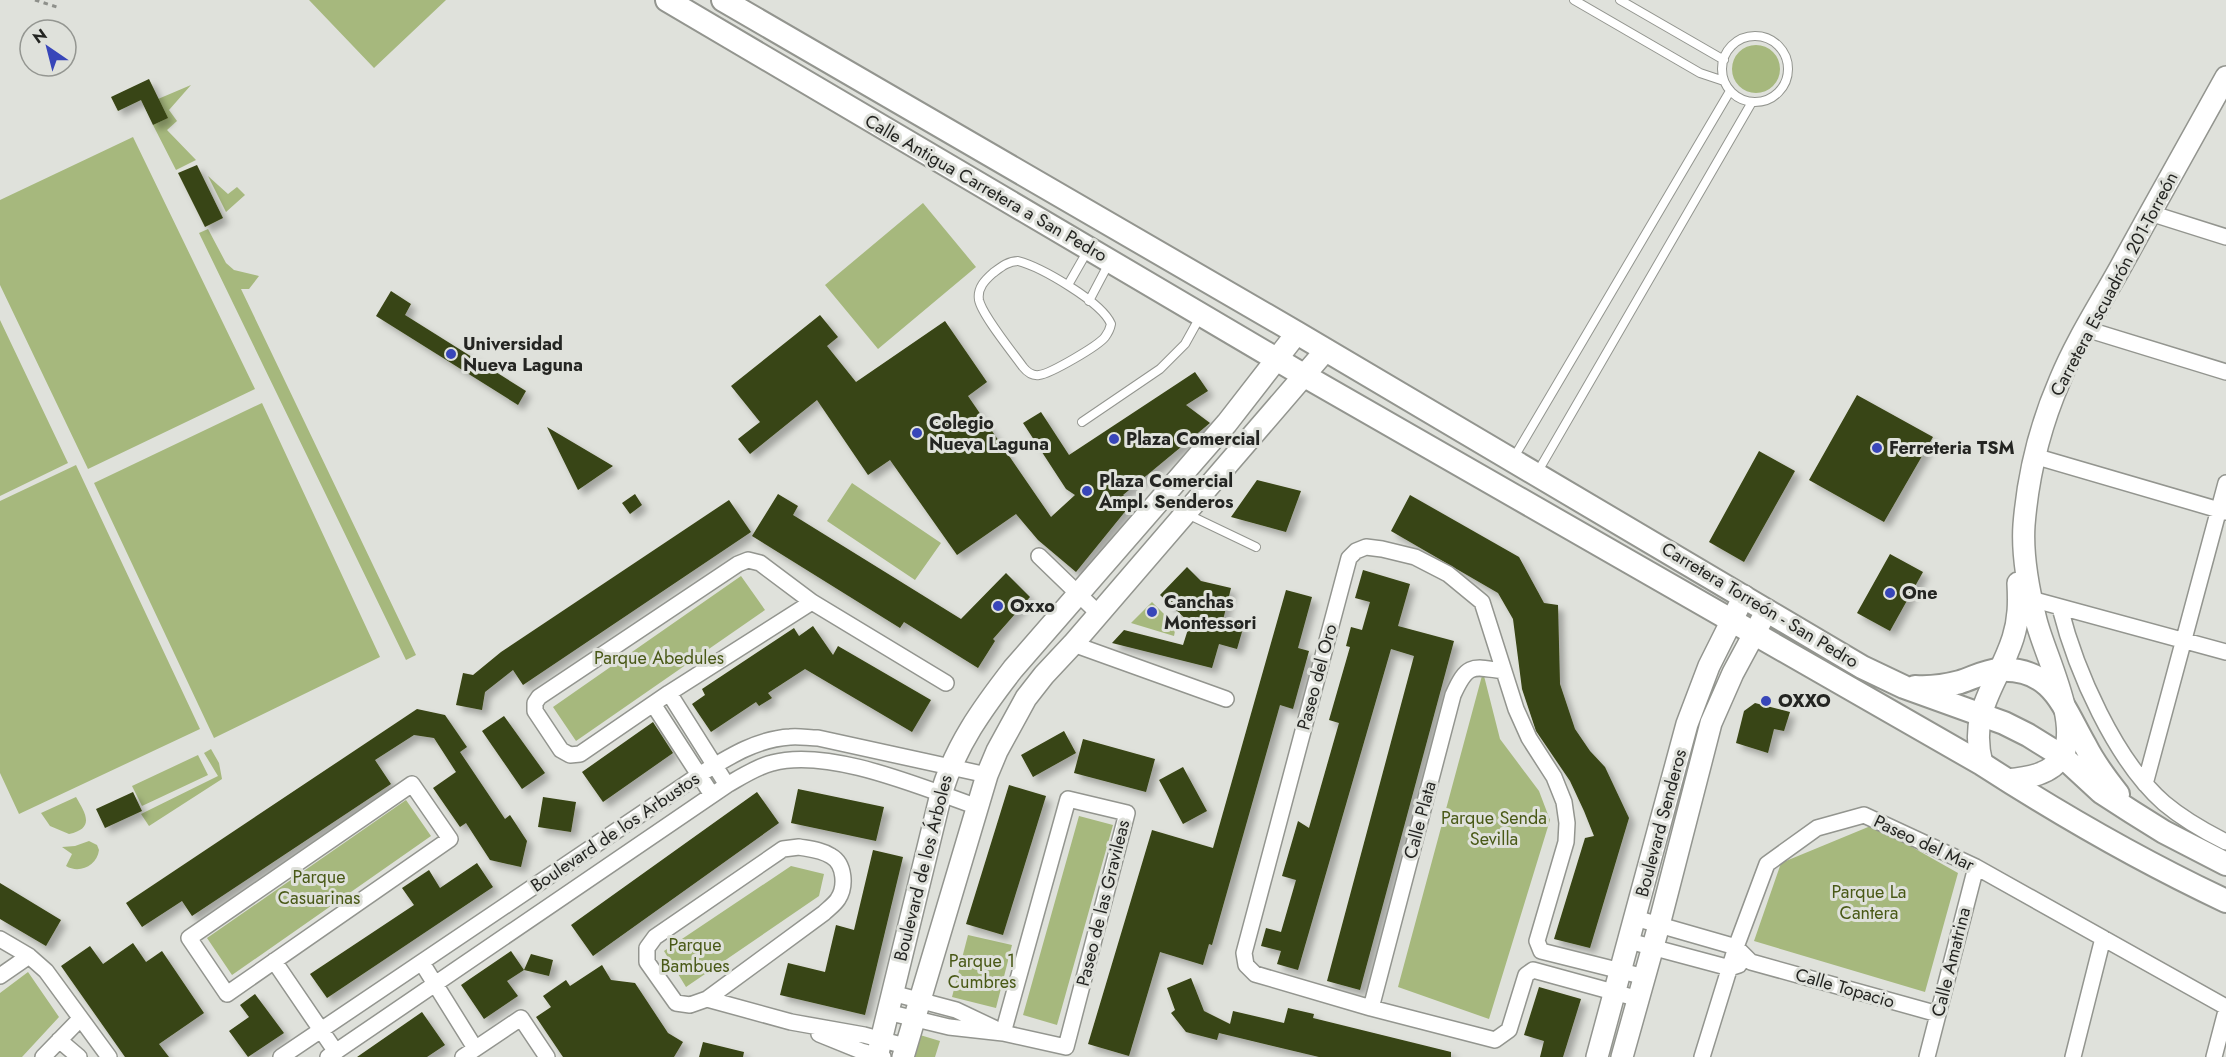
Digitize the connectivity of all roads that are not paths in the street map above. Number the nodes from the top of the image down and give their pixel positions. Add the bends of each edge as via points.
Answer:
1 (667, 0) edge
2 (723, 0) edge
3 (1574, 0) edge
4 (1620, 0) edge
5 (1724, 60) junction
6 (2226, 76) edge
7 (1724, 81) junction
8 (1730, 91) junction
9 (2221, 97) edge
10 (1752, 102) junction
11 (2150, 213) junction
12 (2226, 237) edge
13 (1089, 248) junction
14 (1110, 261) junction
15 (1068, 285) junction
16 (1089, 301) junction
17 (1202, 315) junction
18 (2086, 329) junction
19 (1297, 333) junction
20 (1326, 350) junction
21 (1277, 359) junction
22 (2226, 372) edge
23 (1305, 376) junction
24 (1082, 422) dead end
25 (2034, 456) junction
26 (1513, 460) junction
27 (1537, 474) junction
28 (2226, 483) edge
29 (2222, 511) edge
30 (1186, 513) junction
31 (2023, 538) junction
32 (1256, 547) dead end
33 (1039, 556) dead end
34 (1079, 594) junction
35 (1744, 596) junction
36 (2031, 598) junction
37 (812, 602) junction
38 (2060, 608) junction
39 (1767, 610) junction
40 (1099, 614) junction
41 (1731, 619) junction
42 (1754, 633) junction
43 (2183, 641) junction
44 (1073, 644) junction
45 (2226, 652) edge
46 (1999, 670) junction
47 (1503, 671) junction
48 (946, 683) dead end
49 (1904, 687) junction
50 (669, 693) junction
51 (1226, 699) dead end
52 (652, 704) junction
53 (2065, 708) junction
54 (1981, 716) junction
55 (2062, 756) junction
56 (1982, 764) junction
57 (715, 766) junction
58 (950, 766) junction
59 (699, 775) junction
60 (987, 775) junction
61 (2007, 780) junction
62 (2145, 784) junction
63 (727, 785) junction
64 (941, 794) junction
65 (712, 795) junction
66 (978, 807) junction
67 (2132, 812) junction
68 (2226, 842) edge
69 (2226, 864) edge
70 (1976, 867) junction
71 (2226, 901) edge
72 (1635, 918) junction
73 (1659, 925) junction
74 (2103, 938) junction
75 (0, 939) edge
76 (1629, 941) junction
77 (1653, 947) junction
78 (1736, 947) junction
79 (29, 956) junction
80 (274, 961) junction
81 (1751, 962) junction
82 (422, 963) junction
83 (1730, 968) junction
84 (1621, 970) junction
85 (0, 976) edge
86 (1645, 977) junction
87 (435, 984) junction
88 (1615, 992) junction
89 (707, 999) junction
90 (1638, 999) junction
91 (890, 1003) junction
92 (2226, 1007) edge
93 (1371, 1008) junction
94 (916, 1010) junction
95 (2226, 1011) edge
96 (1938, 1014) junction
97 (80, 1018) junction
98 (322, 1030) junction
99 (1003, 1033) junction
100 (59, 1040) junction
101 (879, 1052) edge
102 (904, 1052) edge
103 (469, 1053) edge
104 (332, 1054) edge
105 (43, 1057) edge
106 (79, 1057) edge
107 (109, 1057) edge
108 (281, 1057) edge
109 (548, 1057) edge
110 (1597, 1057) edge
111 (1622, 1057) edge
112 (1702, 1057) edge
113 (1927, 1057) edge
114 (2073, 1057) edge
115 (2214, 1057) edge

1 - 13 main road, Calle Antigua Carretera a San Pedro
2 - 19 main road, Calle Antigua Carretera a San Pedro
3 - 7 lane via 1700,73
4 - 5 lane
5 - 7 lane
5 - 10 lane via 1735,43 1756,36 1777,43 1784,52 1789,73 1785,83 1770,99
6 - 9 main road, Carretera Escuadrón 201-Torreón
7 - 8 lane
8 - 10 lane
8 - 26 lane
9 - 11 main road, Carretera Escuadrón 201-Torreón
10 - 27 lane
11 - 12 street
11 - 18 main road, Carretera Escuadrón 201-Torreón
13 - 14 main road, Calle Antigua Carretera a San Pedro
13 - 15 lane
14 - 16 lane
14 - 17 main road, Calle Antigua Carretera a San Pedro
15 - 16 lane
15 - 16 lane via 1018,261 1008,262 983,283 981,305 1026,371 1035,375 1050,372 1106,336 1109,319
17 - 21 main road, Calle Antigua Carretera a San Pedro
17 - 24 lane via 1185,344 1160,369
18 - 22 street
18 - 25 main road, Carretera Escuadrón 201-Torreón via 2061,378
19 - 20 main road, Carretera Torreón - San Pedro
19 - 21 main road, Boulevard de los Árboles
20 - 23 main road, Boulevard de los Árboles
20 - 26 main road, Carretera Torreón - San Pedro
21 - 23 main road, Calle Antigua Carretera a San Pedro
21 - 34 main road, Boulevard de los Árboles via 1227,423
23 - 30 main road, Boulevard de los Árboles
23 - 41 main road, Carretera Torreón - San Pedro
25 - 29 street
25 - 31 main road, Carretera Escuadrón 201-Torreón
26 - 27 main road, Carretera Torreón - San Pedro
27 - 35 main road, Carretera Torreón - San Pedro
28 - 29 street
29 - 43 street
30 - 32 lane
30 - 40 main road, Boulevard de los Árboles
31 - 36 main road
31 - 46 main road via 2018,619
33 - 34 street
34 - 40 street
34 - 58 main road, Boulevard de los Árboles via 982,709
35 - 39 main road, Carretera Torreón - San Pedro
35 - 41 main road, Boulevard Senderos
36 - 38 street
36 - 53 main road
37 - 48 street
37 - 50 street
37 - 52 street via 760,563 738,564 539,697 535,711 561,750 570,755 580,754
38 - 43 street
38 - 62 street via 2080,671 2124,755
39 - 42 main road, Boulevard Senderos
39 - 49 main road, Carretera Torreón - San Pedro via 1862,667
40 - 44 main road, Boulevard de los Árboles
41 - 42 main road, Carretera Torreón - San Pedro
41 - 72 main road, Boulevard Senderos via 1687,724
42 - 56 main road, Carretera Torreón - San Pedro
42 - 73 main road, Boulevard Senderos via 1711,723
43 - 45 street
43 - 62 street
44 - 51 street
44 - 60 main road, Boulevard de los Árboles via 1026,698
46 - 49 main road via 1947,685
46 - 53 main road via 2036,677 2056,691
46 - 54 main road
47 - 84 street, Paseo del Oro via 1528,738 1554,777 1567,823 1566,842 1538,946 1541,951
47 - 93 street, Calle Plata via 1473,668 1464,674 1453,695
47 - 93 street, Paseo del Oro via 1482,602 1448,574 1415,557 1383,549 1366,547 1349,558 1244,952 1246,965 1255,974
49 - 54 main road, Carretera Torreón - San Pedro
50 - 52 street
50 - 57 street
52 - 59 street
53 - 55 main road via 2068,729
53 - 67 main road via 2089,753
54 - 55 main road, Carretera Torreón - San Pedro via 2028,735
54 - 56 main road via 1977,736
55 - 61 main road via 2038,774
55 - 67 main road, Carretera Torreón - San Pedro via 2102,792
56 - 61 main road, Carretera Torreón - San Pedro
57 - 58 street, Boulevard de los Arbustos via 749,747 789,737 818,738
57 - 59 street, Boulevard de los Arbustos
57 - 63 street
58 - 60 street, Boulevard de los Arbustos
58 - 64 main road, Boulevard de los Árboles
59 - 65 street
59 - 82 street, Boulevard de los Arbustos
60 - 66 main road, Boulevard de los Árboles
61 - 71 main road, Carretera Torreón - San Pedro via 2139,858
62 - 68 street via 2188,821
63 - 64 street, Boulevard de los Arbustos via 772,763 810,759 847,765
63 - 65 street, Boulevard de los Arbustos
64 - 66 street, Boulevard de los Arbustos
64 - 91 main road, Boulevard de los Árboles
65 - 87 street, Boulevard de los Arbustos
66 - 94 main road, Boulevard de los Árboles
67 - 69 main road, Carretera Torreón - San Pedro
70 - 74 street, Paseo del Mar
70 - 78 street, Paseo del Mar via 1864,815 1817,828 1767,864
70 - 96 street, Calle Amatrina
72 - 73 street, Calle Topacio
72 - 76 main road, Boulevard Senderos
73 - 77 main road, Boulevard Senderos
73 - 78 street, Calle Topacio
74 - 92 street, Paseo del Mar
74 - 114 street
75 - 79 street
76 - 77 street
76 - 84 main road, Boulevard Senderos
77 - 83 street
77 - 86 main road, Boulevard Senderos
78 - 81 street, Calle Topacio
78 - 83 street, Paseo del Mar
79 - 85 street
79 - 97 street via 46,971
80 - 80 street via 450,839 412,784 189,938 227,994
80 - 98 street
81 - 83 street
81 - 96 street, Calle Topacio
82 - 87 street
82 - 98 street, Boulevard de los Arbustos
83 - 112 street, Paseo del Mar
84 - 86 street, Paseo del Oro
84 - 88 main road, Boulevard Senderos
86 - 90 main road, Boulevard Senderos
87 - 103 street
87 - 104 street, Boulevard de los Arbustos
88 - 90 street, Paseo del Oro
88 - 93 street, Paseo del Oro via 1533,970 1526,975 1509,1030 1495,1040
88 - 110 main road, Boulevard Senderos
89 - 89 street via 690,1005 676,1002 647,962 647,948 655,937 783,849 818,850 833,857 842,869 838,899
89 - 101 street
90 - 111 main road, Boulevard Senderos
91 - 94 street, Paseo de las Gravileas
91 - 101 main road, Boulevard de los Árboles
94 - 99 street, Paseo de las Gravileas via 949,1027
94 - 102 main road, Boulevard de los Árboles
95 - 115 street
96 - 113 street, Calle Amatrina
97 - 100 street
97 - 107 street
98 - 104 street
98 - 108 street, Boulevard de los Arbustos
99 - 99 street, Paseo de las Gravileas via 1066,1047 1127,813 1068,800
100 - 105 street
100 - 106 street
101 - 102 street
103 - 109 street via 521,1018

